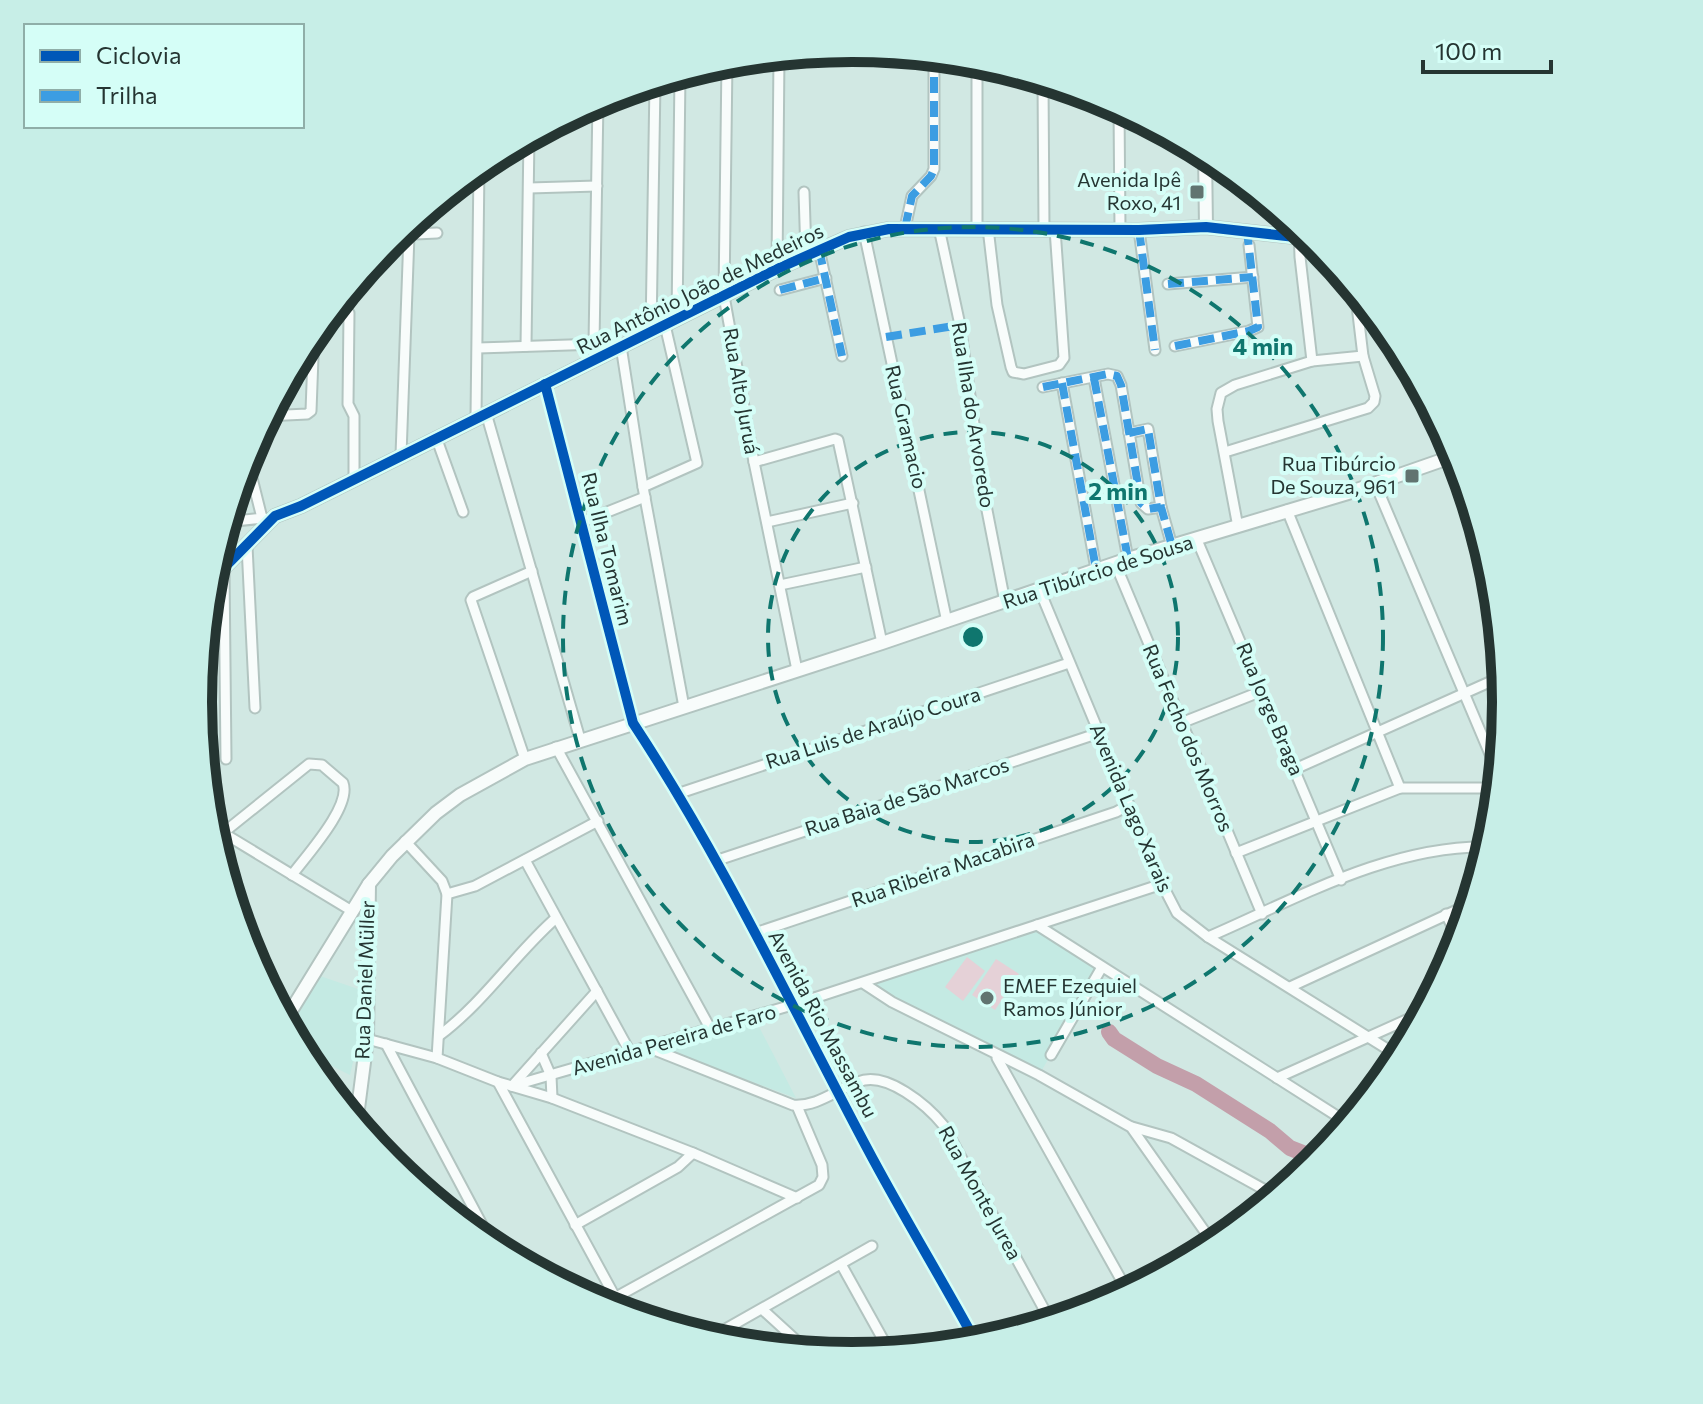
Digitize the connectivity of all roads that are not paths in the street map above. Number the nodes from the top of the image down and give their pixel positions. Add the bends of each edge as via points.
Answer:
1 (779, 66) edge
2 (934, 67) edge
3 (727, 74) edge
4 (977, 74) edge
5 (680, 86) edge
6 (1043, 92) edge
7 (655, 93) edge
8 (598, 115) edge
9 (1119, 121) edge
10 (529, 150) edge
11 (1205, 169) edge
12 (479, 182) edge
13 (597, 186) junction
14 (529, 188) junction
15 (804, 192) dead end
16 (1206, 227) junction
17 (905, 228) junction
18 (939, 228) junction
19 (982, 228) junction
20 (1049, 229) junction
21 (1120, 229) junction
22 (1139, 230) junction
23 (864, 232) junction
24 (437, 233) dead end
25 (1287, 234) edge
26 (415, 235) edge
27 (1248, 239) junction
28 (409, 240) edge
29 (1300, 246) edge
30 (819, 249) junction
31 (806, 255) junction
32 (777, 269) junction
33 (1253, 277) junction
34 (826, 278) junction
35 (1168, 284) dead end
36 (780, 290) dead end
37 (724, 296) junction
38 (1358, 310) edge
39 (349, 313) dead end
40 (671, 322) junction
41 (651, 332) junction
42 (594, 344) junction
43 (526, 346) junction
44 (1175, 346) dead end
45 (478, 348) junction
46 (617, 349) junction
47 (1155, 350) dead end
48 (313, 356) edge
49 (842, 356) dead end
50 (1363, 356) junction
51 (1312, 361) junction
52 (1094, 378) junction
53 (1062, 383) junction
54 (545, 384) junction
55 (1043, 387) dead end
56 (481, 415) junction
57 (280, 416) edge
58 (1129, 433) junction
59 (436, 437) junction
60 (1225, 452) junction
61 (401, 455) junction
62 (1444, 459) edge
63 (754, 462) junction
64 (252, 479) edge
65 (354, 479) junction
66 (1375, 483) junction
67 (644, 492) junction
68 (853, 503) junction
69 (1161, 507) junction
70 (1287, 510) junction
71 (463, 512) dead end
72 (275, 516) junction
73 (262, 518) junction
74 (238, 521) edge
75 (582, 522) junction
76 (767, 522) junction
77 (1238, 527) junction
78 (1197, 540) junction
79 (247, 546) junction
80 (1172, 546) junction
81 (1121, 561) junction
82 (226, 567) edge
83 (866, 567) junction
84 (1096, 569) junction
85 (532, 571) junction
86 (224, 577) edge
87 (780, 585) junction
88 (1040, 591) junction
89 (1005, 602) junction
90 (947, 622) junction
91 (882, 643) junction
92 (1069, 663) junction
93 (797, 670) junction
94 (1491, 681) edge
95 (1262, 691) junction
96 (1463, 693) junction
97 (684, 707) junction
98 (255, 708) dead end
99 (633, 723) junction
100 (1181, 723) junction
101 (1379, 731) junction
102 (1099, 733) junction
103 (580, 739) junction
104 (556, 747) junction
105 (1489, 753) edge
106 (226, 759) dead end
107 (525, 759) junction
108 (1295, 769) junction
109 (1400, 788) junction
110 (1486, 788) edge
111 (677, 794) junction
112 (1129, 805) junction
113 (1316, 820) junction
114 (598, 821) junction
115 (225, 831) edge
116 (226, 835) edge
117 (405, 841) junction
118 (1474, 848) edge
119 (1236, 853) junction
120 (525, 860) junction
121 (715, 861) junction
122 (292, 875) junction
123 (1341, 880) junction
124 (369, 884) junction
125 (1162, 884) junction
126 (447, 894) junction
127 (1458, 909) edge
128 (352, 911) junction
129 (1262, 914) junction
130 (1446, 914) junction
131 (556, 918) junction
132 (1037, 925) junction
133 (1451, 925) edge
134 (755, 933) junction
135 (1208, 937) junction
136 (1102, 967) junction
137 (863, 983) junction
138 (1290, 987) junction
139 (597, 991) junction
140 (794, 1005) junction
141 (291, 1010) edge
142 (1408, 1019) edge
143 (710, 1028) junction
144 (440, 1035) junction
145 (1367, 1036) junction
146 (367, 1039) junction
147 (386, 1044) junction
148 (647, 1047) junction
149 (1389, 1050) edge
150 (630, 1052) junction
151 (541, 1053) junction
152 (1051, 1055) dead end
153 (996, 1056) junction
154 (437, 1058) junction
155 (551, 1076) junction
156 (1277, 1078) junction
157 (498, 1082) junction
158 (512, 1086) junction
159 (839, 1092) junction
160 (552, 1098) junction
161 (797, 1106) junction
162 (358, 1109) edge
163 (1339, 1117) edge
164 (1131, 1127) junction
165 (693, 1153) junction
166 (1265, 1190) edge
167 (797, 1198) junction
168 (482, 1224) edge
169 (575, 1225) junction
170 (1207, 1234) edge
171 (872, 1246) dead end
172 (841, 1264) junction
173 (1122, 1282) edge
174 (614, 1296) edge
175 (616, 1296) edge
176 (762, 1309) junction
177 (1045, 1312) edge
178 (725, 1330) edge
179 (970, 1331) edge
180 (795, 1340) edge
181 (884, 1341) edge

1 - 32 street
2 - 17 street via 934,169 912,196
3 - 37 street, Rua Alto Juruá
4 - 19 street
5 - 40 street
6 - 20 street
7 - 41 street
8 - 13 street
9 - 21 street
10 - 14 street
11 - 16 street
12 - 45 street
13 - 14 street
13 - 42 street
14 - 43 street
15 - 31 street
16 - 22 street, Rua Antônio João de Medeiros
16 - 27 street, Rua Antônio João de Medeiros
17 - 18 street, Rua Antônio João de Medeiros
17 - 23 street, Rua Antônio João de Medeiros
18 - 19 street, Rua Antônio João de Medeiros
18 - 89 street, Rua Ilha do Arvoredo
19 - 20 street, Rua Antônio João de Medeiros
19 - 20 street via 1011,367 1021,374 1059,365 1064,358
20 - 21 street, Rua Antônio João de Medeiros
21 - 22 street, Rua Antônio João de Medeiros
22 - 47 street
23 - 30 street, Rua Antônio João de Medeiros
23 - 90 street, Rua Gramacio
24 - 26 street
25 - 27 street, Rua Antônio João de Medeiros
27 - 33 street
28 - 61 street
29 - 51 street
30 - 31 street, Rua Antônio João de Medeiros
30 - 34 street
31 - 32 street, Rua Antônio João de Medeiros
32 - 37 street, Rua Antônio João de Medeiros
33 - 35 street
33 - 44 street via 1258,327
34 - 36 street
34 - 49 street
37 - 40 street, Rua Antônio João de Medeiros
37 - 63 street, Rua Alto Juruá
38 - 50 street
39 - 65 street
40 - 41 street, Rua Antônio João de Medeiros
40 - 67 street via 697,463
41 - 46 street, Rua Antônio João de Medeiros
42 - 43 street
42 - 46 street
43 - 45 street
45 - 56 street
46 - 54 street, Rua Antônio João de Medeiros
46 - 67 street
48 - 57 street via 311,411
50 - 51 street
50 - 60 street via 1375,396 1368,408
51 - 60 street via 1221,393 1217,409
52 - 53 street
52 - 58 street via 1119,378
52 - 81 street, Rua Fecho dos Morros
53 - 55 street
53 - 84 street
54 - 56 street, Rua Antônio João de Medeiros
54 - 75 street, Rua Ilha Tomarim
56 - 59 street, Rua Antônio João de Medeiros
56 - 85 street
58 - 69 street via 1141,503 1148,509
58 - 69 street via 1148,429
59 - 61 street, Rua Antônio João de Medeiros
59 - 71 street
60 - 77 street
61 - 65 street, Rua Antônio João de Medeiros
62 - 66 street, Rua Tibúrcio de Sousa
63 - 68 street via 837,440
63 - 76 street, Rua Alto Juruá
64 - 73 street
65 - 72 street, Rua Antônio João de Medeiros
66 - 70 street, Rua Tibúrcio de Sousa
66 - 96 street
67 - 75 street
67 - 97 street
68 - 76 street
68 - 83 street
69 - 80 street
70 - 77 street, Rua Tibúrcio de Sousa
70 - 101 street
72 - 73 street
72 - 79 street, Rua Antônio João de Medeiros
73 - 74 street
75 - 99 street, Rua Ilha Tomarim
76 - 87 street, Rua Alto Juruá
77 - 78 street, Rua Tibúrcio de Sousa
78 - 80 street, Rua Tibúrcio de Sousa
78 - 95 street, Rua Jorge Braga
79 - 82 street, Rua Antônio João de Medeiros
79 - 98 street
80 - 81 street, Rua Tibúrcio de Sousa
81 - 84 street, Rua Tibúrcio de Sousa
81 - 100 street, Rua Fecho dos Morros
83 - 87 street
83 - 91 street
84 - 88 street, Rua Tibúrcio de Sousa
85 - 103 street
85 - 107 street via 471,600
86 - 106 street
87 - 93 street, Rua Alto Juruá
88 - 89 street, Rua Tibúrcio de Sousa
88 - 92 street, Avenida Lago Xarais
89 - 90 street, Rua Tibúrcio de Sousa
90 - 91 street, Rua Tibúrcio de Sousa
91 - 93 street, Rua Tibúrcio de Sousa
92 - 102 street, Avenida Lago Xarais
92 - 111 street, Rua Luis de Araújo Coura
93 - 97 street, Rua Tibúrcio de Sousa
94 - 96 street
95 - 100 street
95 - 108 street, Rua Jorge Braga
96 - 101 street
96 - 105 street
97 - 99 street, Rua Tibúrcio de Sousa
99 - 103 street, Rua Tibúrcio de Sousa
99 - 111 street, Avenida Rio Massambu
100 - 119 street, Rua Fecho dos Morros
101 - 108 street
101 - 109 street
102 - 112 street, Avenida Lago Xarais
102 - 121 street, Rua Baia de São Marcos
103 - 104 street, Rua Tibúrcio de Sousa
104 - 107 street, Rua Tibúrcio de Sousa
104 - 114 street
107 - 117 street, Rua Tibúrcio de Sousa via 460,795
108 - 113 street, Rua Jorge Braga
109 - 110 street
109 - 113 street
111 - 121 street, Avenida Rio Massambu
112 - 125 street, Avenida Lago Xarais
112 - 134 street, Rua Ribeira Macabira
113 - 119 street
113 - 123 street, Rua Jorge Braga
114 - 120 street
114 - 143 street
115 - 122 street via 305,767 313,762 322,765 343,783 345,798
116 - 122 street
117 - 124 street, Rua Tibúrcio de Sousa
117 - 126 street via 442,881
118 - 123 street via 1437,850
119 - 129 street, Rua Fecho dos Morros
120 - 126 street
120 - 131 street
121 - 134 street, Avenida Rio Massambu
122 - 128 street
123 - 129 street
124 - 128 street, Rua Tibúrcio de Sousa
124 - 146 street, Rua Daniel Müller
125 - 132 street, Avenida Pereira de Faro
125 - 135 street, Avenida Lago Xarais via 1177,913
126 - 144 street
127 - 130 street
128 - 141 street, Rua Tibúrcio de Sousa
129 - 135 street
130 - 133 street
130 - 138 street
131 - 139 street
131 - 144 street
132 - 136 street
132 - 137 street, Avenida Pereira de Faro
134 - 140 street, Avenida Rio Massambu
135 - 138 street, Avenida Lago Xarais
136 - 152 street
136 - 156 street
137 - 140 street, Avenida Pereira de Faro
137 - 153 street
138 - 145 street, Avenida Lago Xarais
139 - 150 street
139 - 151 street
140 - 143 street, Avenida Pereira de Faro
140 - 159 street, Avenida Rio Massambu
142 - 145 street
143 - 148 street, Avenida Pereira de Faro
144 - 154 street
145 - 149 street, Avenida Lago Xarais
145 - 156 street
146 - 147 street
146 - 162 street, Rua Daniel Müller
147 - 154 street
147 - 168 street
148 - 150 street, Avenida Pereira de Faro
148 - 161 street
150 - 155 street, Avenida Pereira de Faro
151 - 155 street
151 - 158 street
153 - 164 street
153 - 173 street
154 - 157 street
155 - 158 street, Avenida Pereira de Faro
155 - 160 street
156 - 163 street
157 - 158 street
157 - 169 street
158 - 160 street
159 - 161 street, Rua Monte Jurea
159 - 177 street, Rua Monte Jurea via 873,1079 903,1090 931,1110
159 - 179 street, Avenida Rio Massambu
160 - 165 street
161 - 167 street via 823,1177
164 - 166 street via 1171,1138
164 - 170 street
165 - 167 street
165 - 169 street via 678,1167
167 - 175 street
169 - 174 street
171 - 172 street
172 - 176 street
172 - 181 street
176 - 178 street
176 - 180 street

